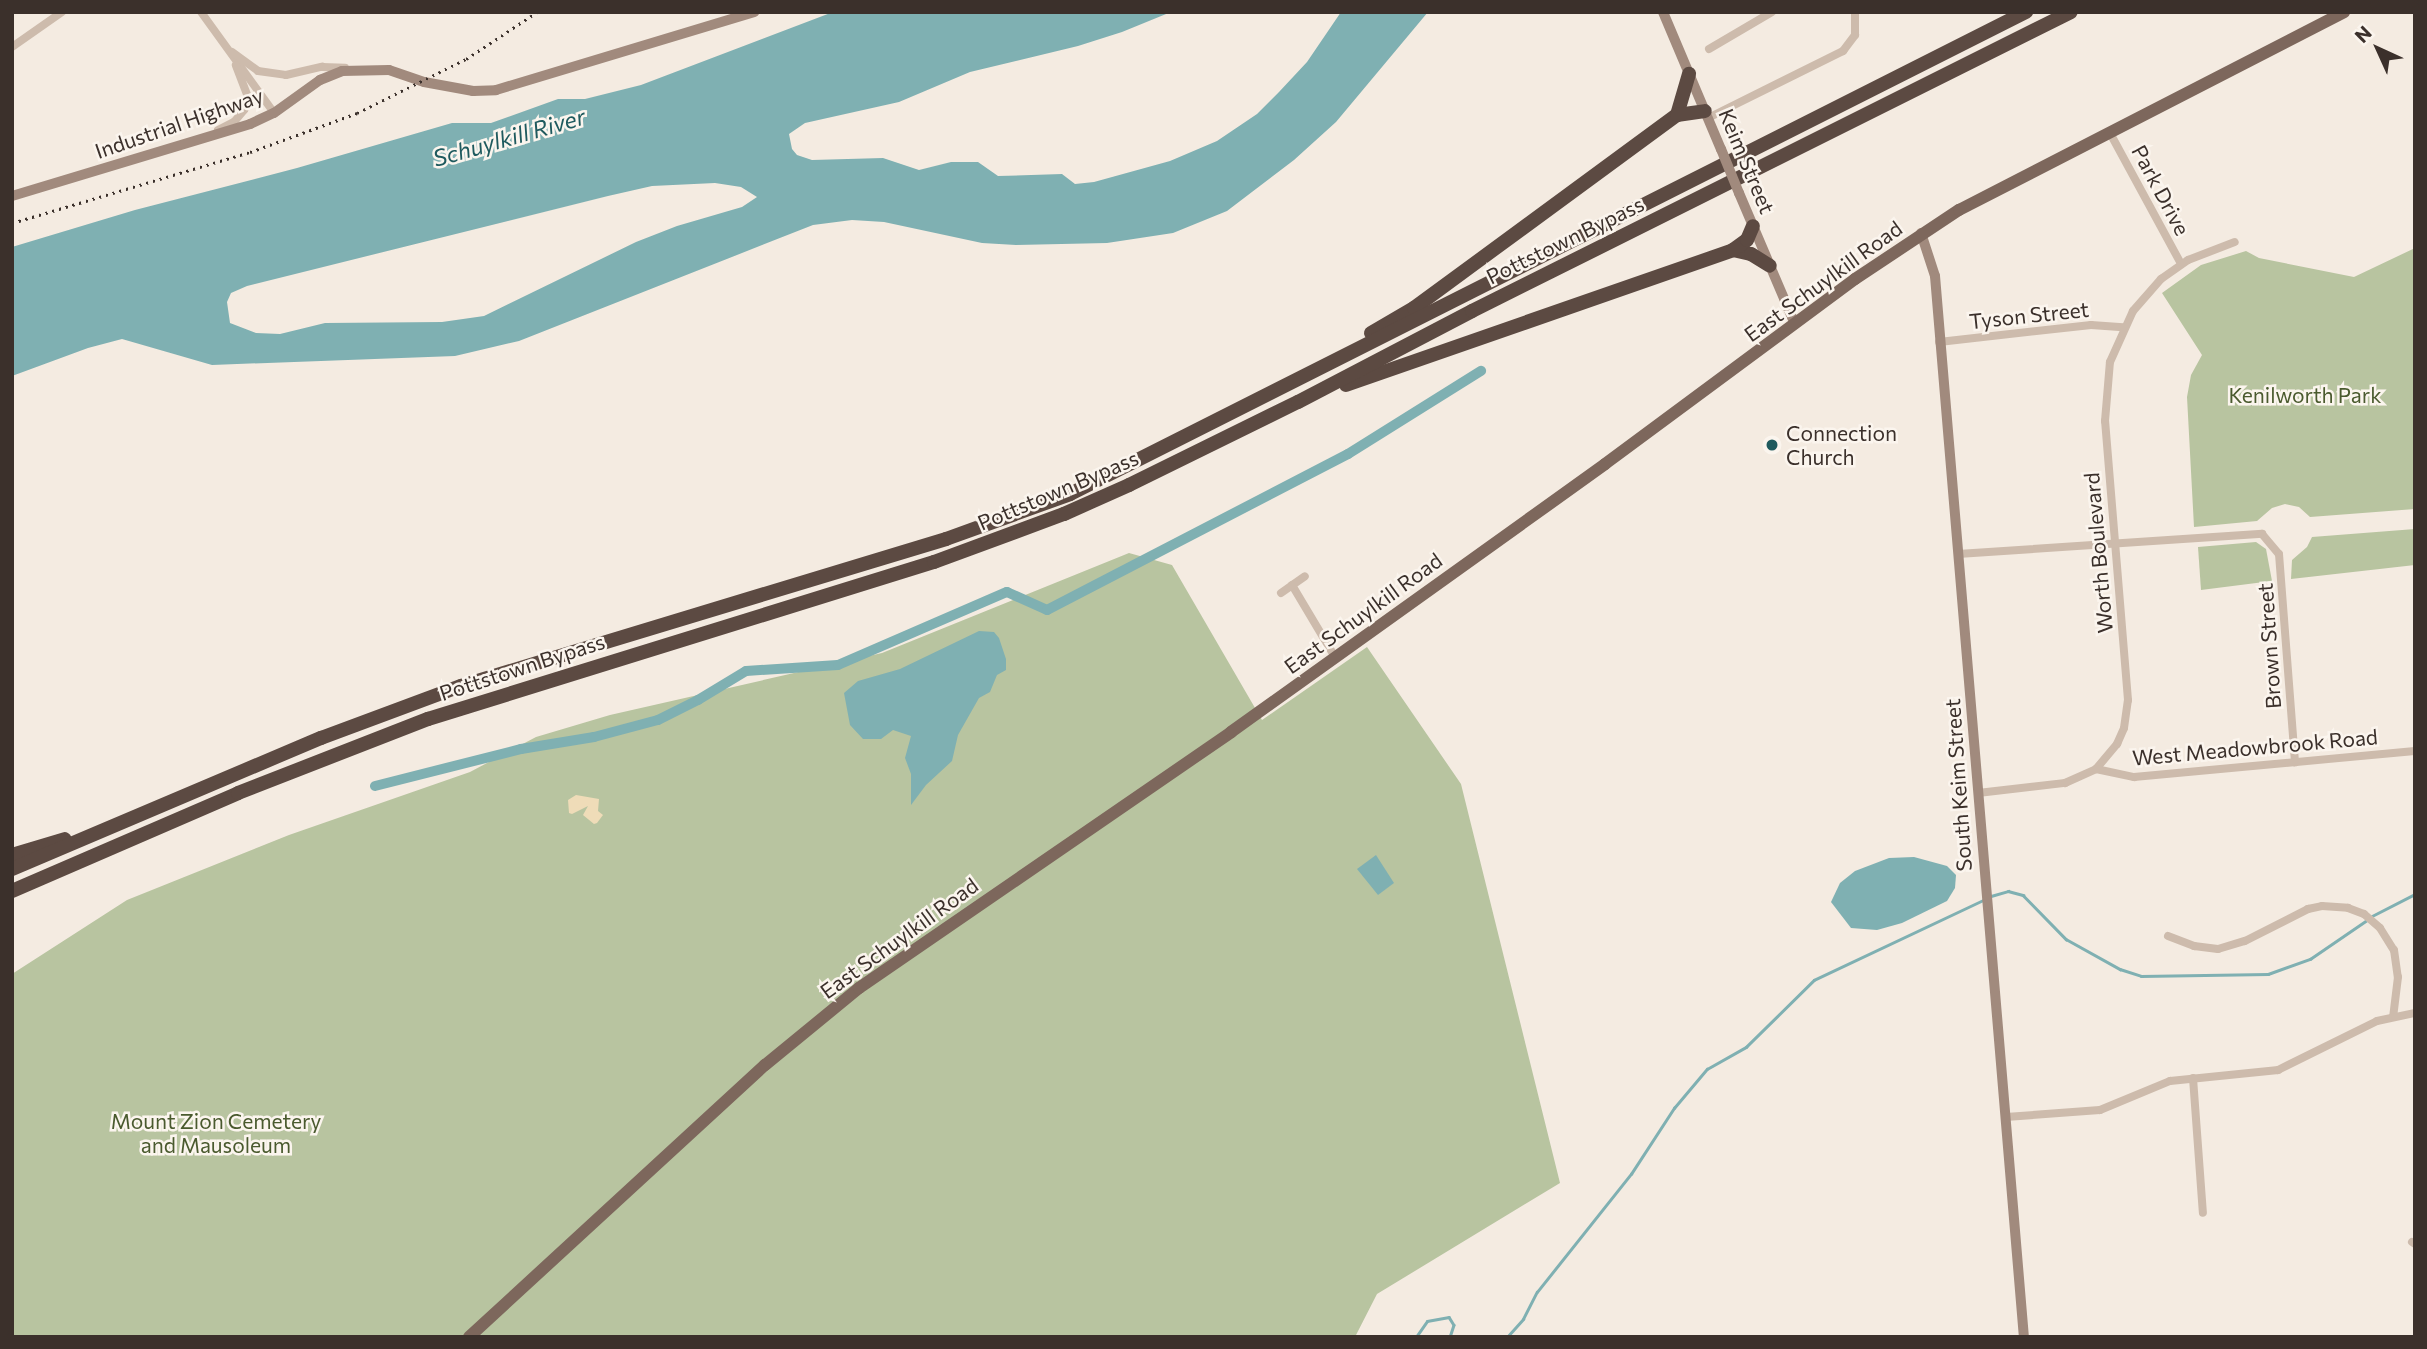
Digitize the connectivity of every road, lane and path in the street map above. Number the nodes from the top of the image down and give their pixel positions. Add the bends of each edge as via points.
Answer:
1 (62, 12) edge
2 (201, 12) edge
3 (755, 12) edge
4 (1663, 12) edge
5 (1772, 12) edge
6 (1855, 12) edge
7 (2025, 12) edge
8 (2071, 12) edge
9 (2344, 12) edge
10 (12, 47) edge
11 (1709, 49) dead end
12 (232, 52) junction
13 (376, 68) junction
14 (1689, 74) junction
15 (274, 113) junction
16 (1677, 115) junction
17 (1706, 115) junction
18 (2110, 133) junction
19 (202, 137) junction
20 (12, 196) edge
21 (1753, 226) junction
22 (1921, 233) junction
23 (2235, 242) dead end
24 (1733, 250) junction
25 (2180, 264) junction
26 (1770, 266) junction
27 (1795, 324) junction
28 (2123, 327) junction
29 (1940, 342) junction
30 (1298, 402) junction
31 (1210, 423) junction
32 (2114, 543) junction
33 (1958, 554) junction
34 (1305, 576) dead end
35 (1292, 585) junction
36 (1282, 593) dead end
37 (1335, 657) junction
38 (2415, 751) edge
39 (2295, 762) junction
40 (2096, 769) junction
41 (1978, 793) junction
42 (100, 831) junction
43 (12, 855) edge
44 (12, 869) edge
45 (12, 891) edge
46 (2168, 936) dead end
47 (2415, 1013) edge
48 (2393, 1015) junction
49 (2193, 1078) junction
50 (2006, 1118) junction
51 (2203, 1213) dead end
52 (469, 1337) edge
53 (2024, 1337) edge

1 - 10 street
2 - 12 street
3 - 13 street, Industrial Highway via 496,90 473,91
4 - 14 street, Keim Street
5 - 11 street
6 - 17 street via 1855,35 1843,51
7 - 31 highway, Pottstown Bypass
8 - 30 highway, Pottstown Bypass
9 - 18 main road, East Schuylkill Road
12 - 13 street via 258,71 286,75 322,67
12 - 15 street
12 - 19 street via 248,97 244,110 234,122
13 - 15 street, Industrial Highway via 342,71 320,79
14 - 16 highway
14 - 17 street, Keim Street
15 - 19 street, Industrial Highway
16 - 17 highway
16 - 31 highway via 1414,308
17 - 21 street, Keim Street, bridge
18 - 22 main road, East Schuylkill Road
18 - 25 street, Park Drive
19 - 20 street, Industrial Highway
21 - 24 highway via 1747,240
21 - 26 street, Keim Street
22 - 27 main road, East Schuylkill Road
22 - 29 street, South Keim Street via 1933,262
23 - 25 street, Worth Boulevard
24 - 26 highway
24 - 30 highway
25 - 28 street, Worth Boulevard via 2147,294
26 - 27 street, Keim Street
27 - 37 main road, East Schuylkill Road
28 - 29 street, Tyson Street via 2091,325
28 - 32 street, Worth Boulevard via 2109,362 2105,400
29 - 33 street, South Keim Street
30 - 45 highway, Pottstown Bypass via 1129,485 995,541 428,719 250,788
31 - 42 highway, Pottstown Bypass via 1057,499 946,538 461,686 321,738
32 - 33 street
32 - 39 street, Brown Street via 2262,534 2279,554
32 - 40 street, Worth Boulevard via 2127,714 2117,744
33 - 41 street, South Keim Street
34 - 35 street
35 - 36 street
35 - 37 street
37 - 52 main road, East Schuylkill Road via 823,1017 756,1072
38 - 39 street, West Meadowbrook Road
39 - 40 street, West Meadowbrook Road via 2134,777
40 - 41 street via 2065,783
41 - 50 street, South Keim Street
42 - 43 highway
42 - 44 highway, Pottstown Bypass
46 - 48 street via 2218,949 2322,906 2348,908 2367,917 2388,938 2397,963
47 - 48 street
48 - 49 street via 2278,1070
49 - 50 street via 2155,1084 2100,1111
49 - 51 street
50 - 53 street, South Keim Street

